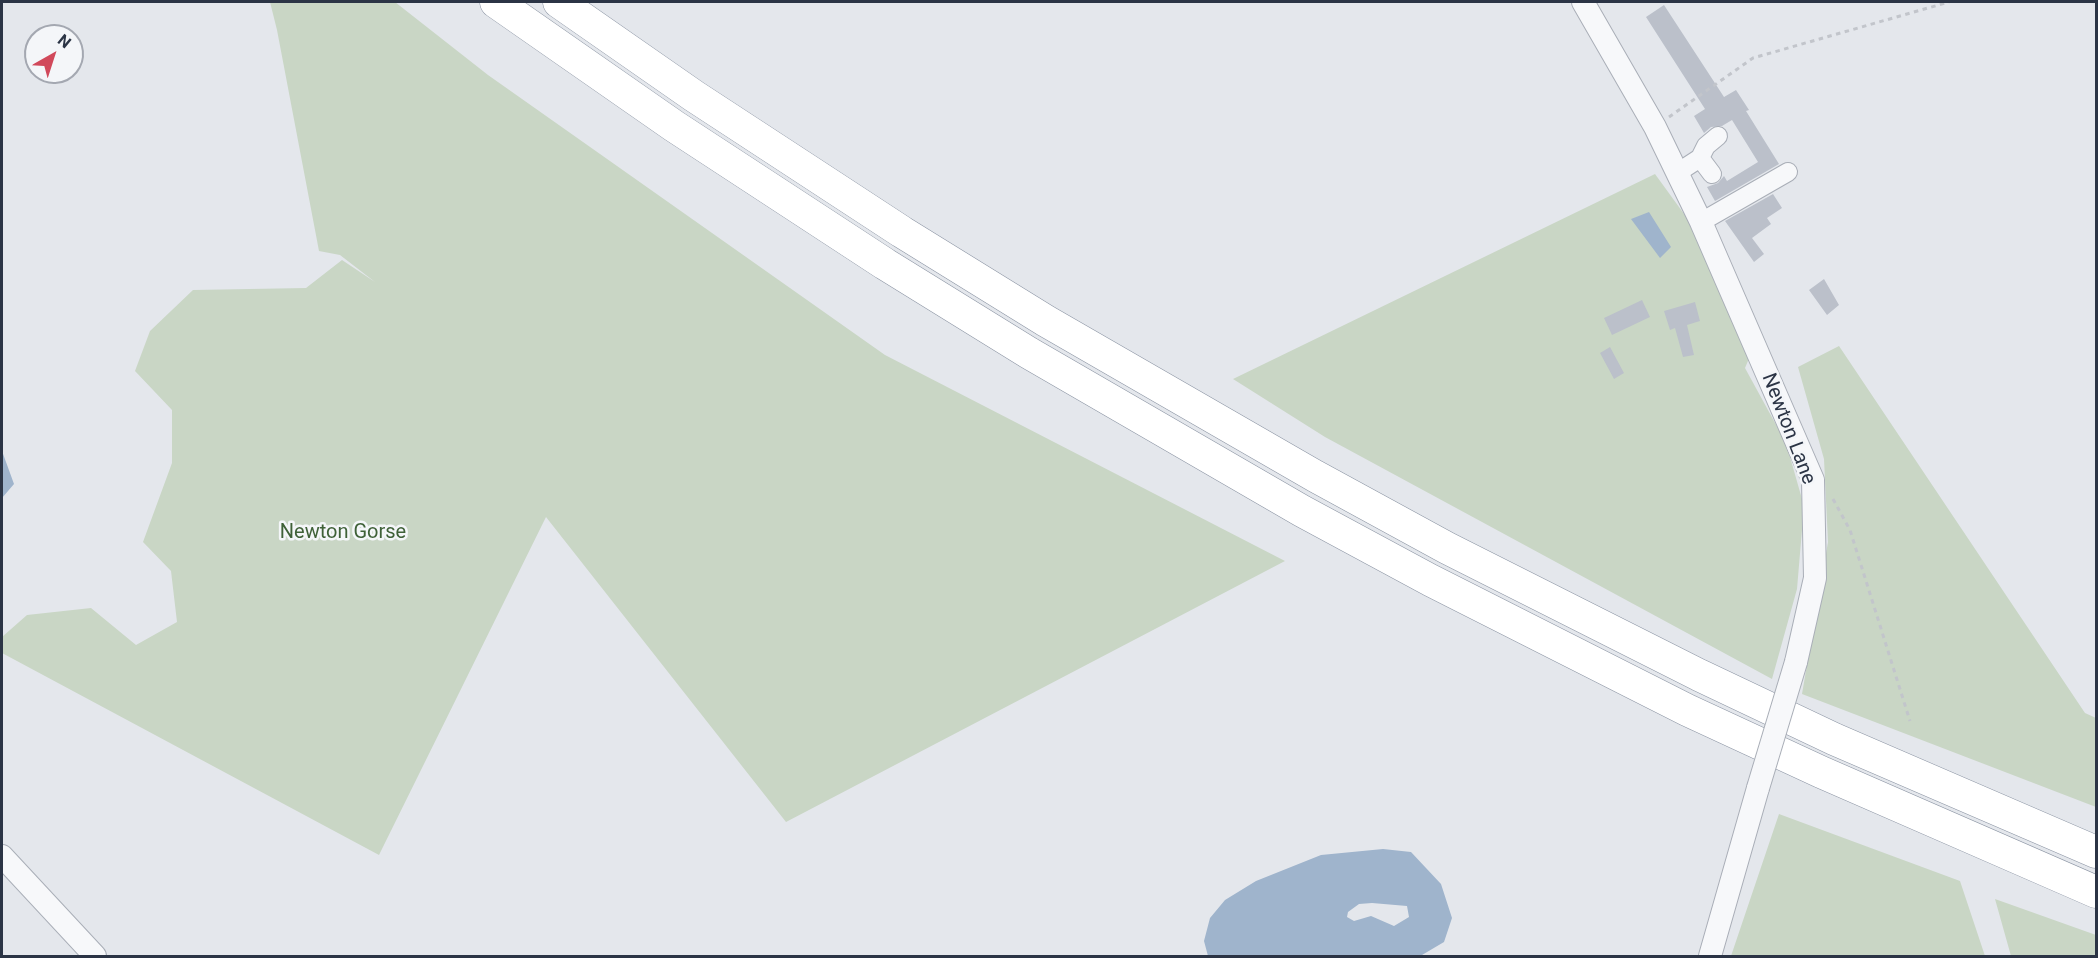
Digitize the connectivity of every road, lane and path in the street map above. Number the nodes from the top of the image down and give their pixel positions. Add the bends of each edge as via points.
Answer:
1 (496, 2) edge
2 (559, 2) edge
3 (1583, 2) edge
4 (1950, 2) edge
5 (1655, 127) junction
6 (1718, 136) dead end
7 (1700, 158) junction
8 (1788, 172) dead end
9 (1677, 173) junction
10 (1712, 174) dead end
11 (1701, 222) junction
12 (1813, 480) junction
13 (1910, 721) dead end
14 (2097, 852) edge
15 (2, 856) edge
16 (2097, 892) edge
17 (95, 957) edge
18 (1710, 957) edge

1 - 16 highway via 664,119 885,264 1058,370 1302,511 1687,710
2 - 14 highway via 902,232 1075,338 1315,476 1447,548 1700,675 1834,739
3 - 5 street, Newton Lane
4 - 5 path via 1753,58
5 - 9 street, Newton Lane
6 - 7 street
7 - 9 street
7 - 10 street
8 - 11 street
9 - 11 street, Newton Lane
11 - 12 street, Newton Lane
12 - 13 path via 1829,490 1850,530
12 - 18 street, Newton Lane, bridge via 1815,578 1796,662
15 - 17 street

